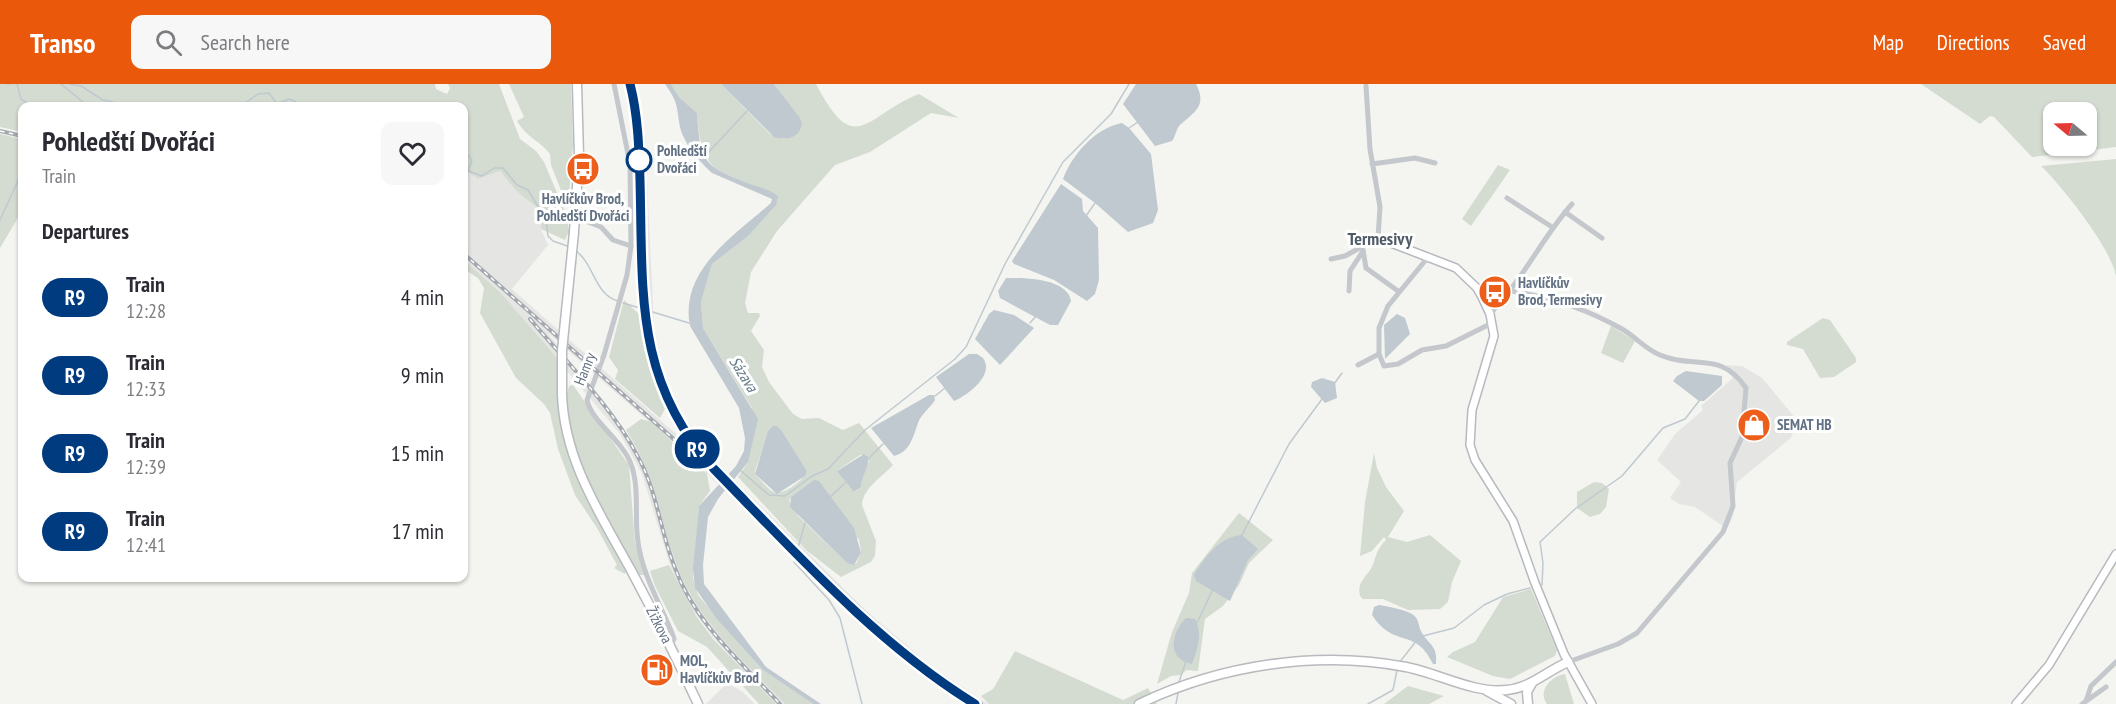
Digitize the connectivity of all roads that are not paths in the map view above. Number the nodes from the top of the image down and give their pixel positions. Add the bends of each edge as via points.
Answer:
1 (577, 84) edge
2 (614, 84) edge
3 (1366, 86) dead end
4 (1435, 163) dead end
5 (1372, 164) junction
6 (1507, 198) dead end
7 (1572, 204) dead end
8 (1565, 212) junction
9 (575, 217) junction
10 (1552, 227) junction
11 (1378, 238) junction
12 (1602, 238) dead end
13 (632, 246) junction
14 (1365, 247) junction
15 (1430, 256) junction
16 (1331, 259) dead end
17 (1477, 288) junction
18 (1508, 290) junction
19 (1349, 291) dead end
20 (1398, 291) junction
21 (1491, 320) junction
22 (1379, 354) junction
23 (1358, 364) dead end
24 (2116, 554) edge
25 (670, 645) junction
26 (1568, 662) junction
27 (2116, 662) edge
28 (1532, 683) junction
29 (2106, 687) dead end
30 (1481, 688) junction
31 (2082, 688) dead end
32 (2089, 691) junction
33 (2084, 703) edge
34 (698, 704) edge
35 (1140, 704) edge
36 (1498, 704) edge
37 (1511, 704) edge
38 (1528, 704) edge
39 (1592, 704) edge
40 (2016, 704) edge

1 - 9 main road, Žižkova via 579,156
2 - 13 street, Hamry via 630,164
3 - 5 street
4 - 5 street via 1416,158
5 - 11 street via 1380,207
6 - 10 street
7 - 8 street
8 - 10 street
8 - 12 street
9 - 13 street via 601,226 613,240
9 - 25 main road, Žižkova, bridge via 562,351 566,430 588,494
10 - 18 street via 1528,267
11 - 14 street
11 - 15 street
13 - 25 street, Hamry via 588,404 631,463 640,553 674,636
14 - 16 street
14 - 19 street via 1350,271
14 - 20 street via 1366,268
15 - 17 street via 1455,268
15 - 20 street
17 - 18 street
17 - 21 street
18 - 21 street
18 - 26 street via 1555,300 1601,319 1663,357 1724,365 1746,388 1742,437 1730,463 1733,506 1723,532 1637,633
20 - 22 street via 1381,321
21 - 22 street via 1446,346 1408,356 1398,364 1384,366
21 - 26 street via 1494,336 1472,410 1470,445 1475,460 1513,521
22 - 23 street
24 - 40 street via 2049,665
25 - 34 main road, Žižkova
26 - 28 main road
26 - 39 street
27 - 32 street
28 - 30 main road via 1510,690
28 - 38 main road via 1527,692
29 - 33 street
30 - 35 main road via 1385,663 1330,660 1274,664 1184,685
30 - 36 main road
30 - 37 main road
31 - 32 street
32 - 33 street

